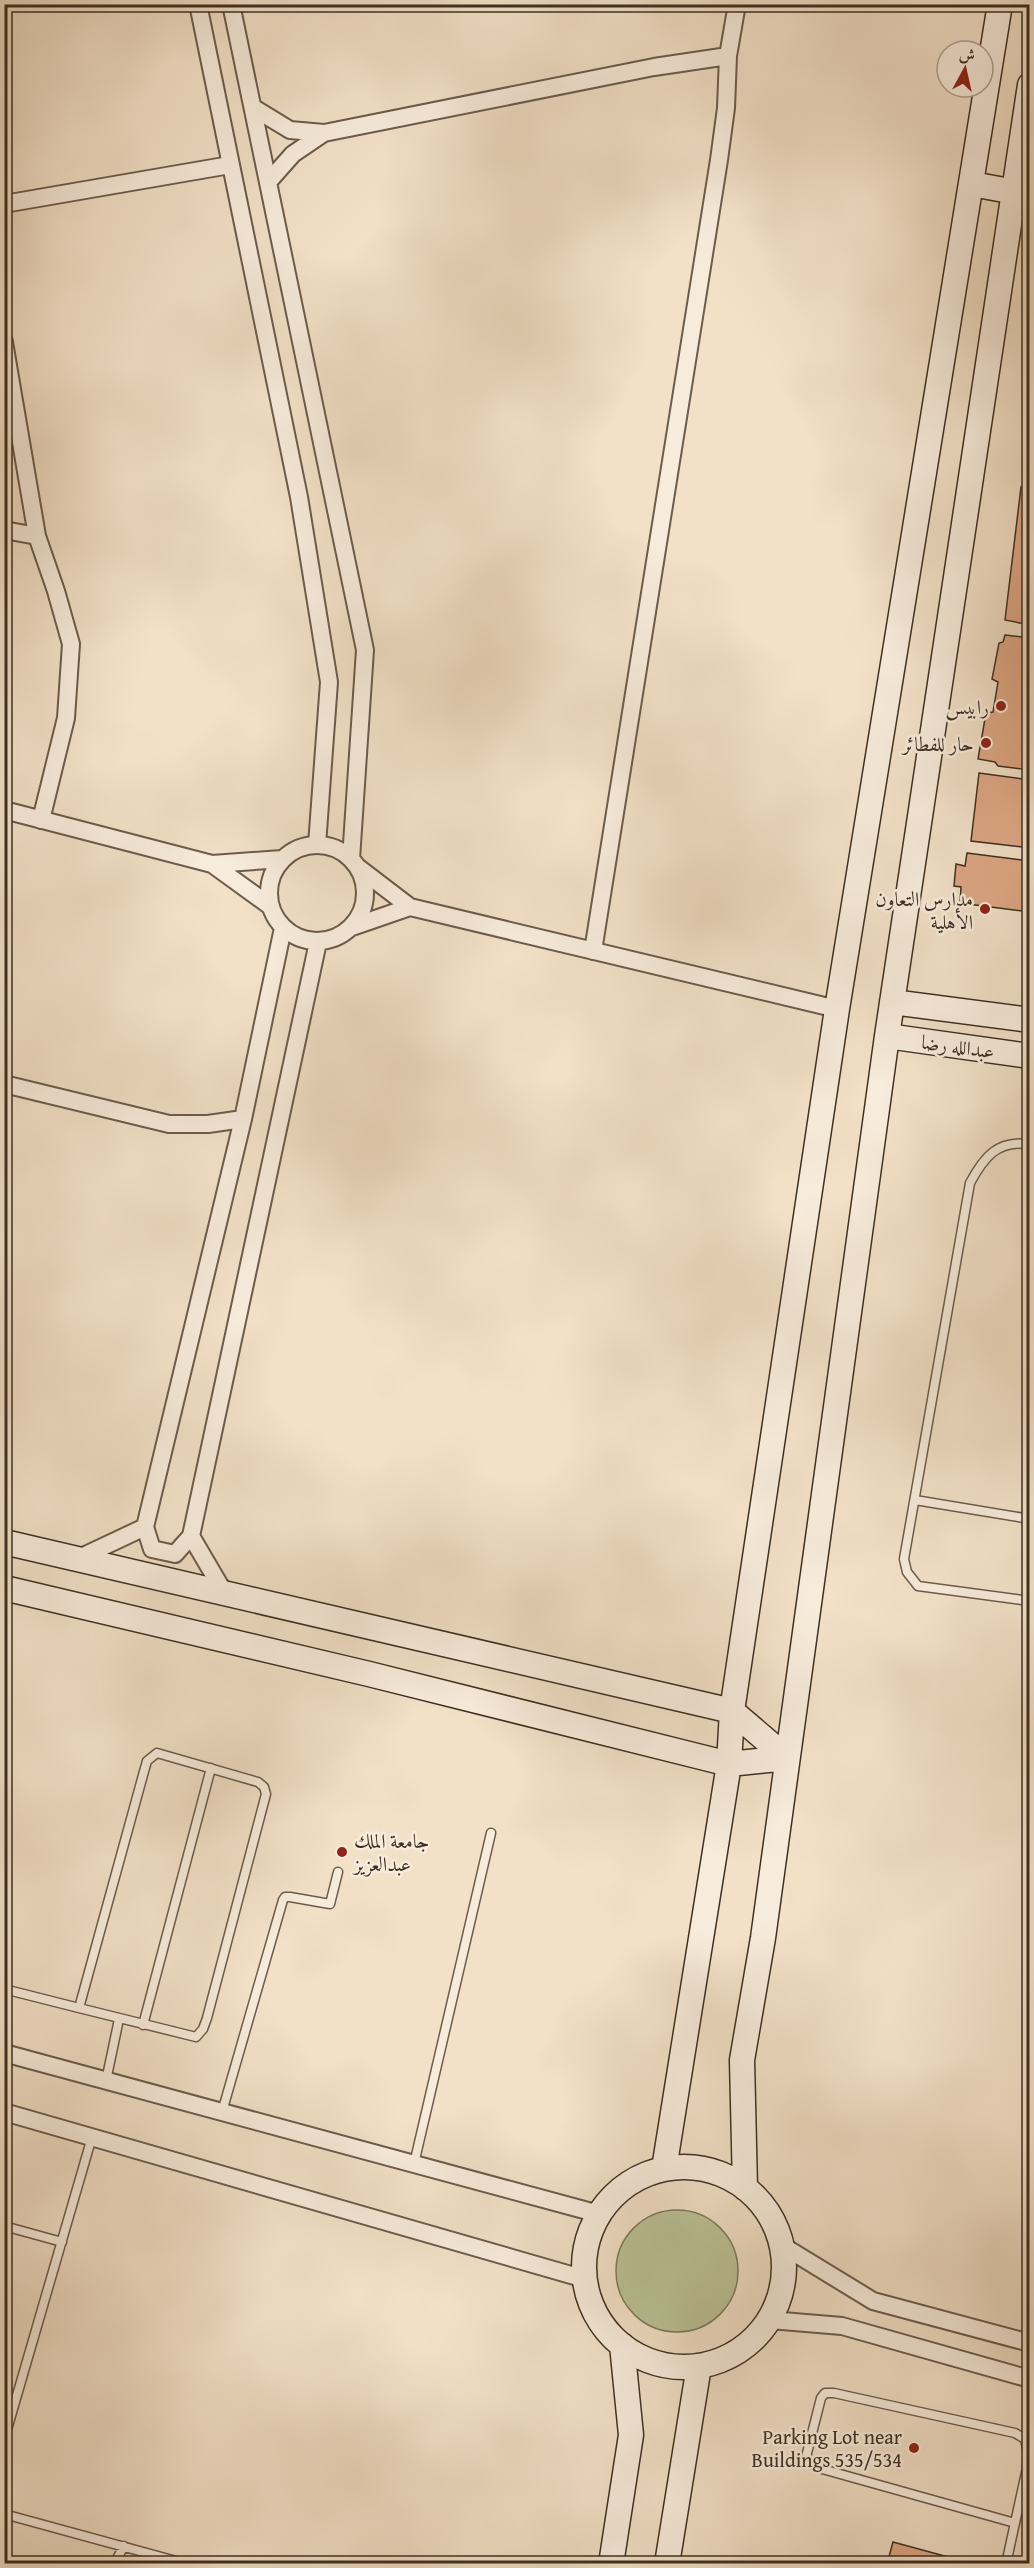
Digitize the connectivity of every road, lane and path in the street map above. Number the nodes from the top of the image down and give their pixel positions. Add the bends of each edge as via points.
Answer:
1 (198, 4) edge
2 (231, 4) edge
3 (737, 4) edge
4 (1000, 4) edge
5 (728, 56) junction
6 (1029, 85) edge
7 (254, 108) junction
8 (324, 134) junction
9 (230, 165) junction
10 (269, 181) junction
11 (972, 184) junction
12 (1015, 192) junction
13 (4, 204) edge
14 (4, 342) edge
15 (4, 530) edge
16 (37, 536) junction
17 (4, 810) edge
18 (41, 820) junction
19 (316, 844) junction
20 (282, 859) junction
21 (355, 863) junction
22 (212, 864) junction
23 (270, 906) junction
24 (410, 907) junction
25 (352, 927) junction
26 (283, 928) junction
27 (318, 942) junction
28 (593, 951) junction
29 (892, 1002) junction
30 (837, 1010) junction
31 (1029, 1020) edge
32 (887, 1036) junction
33 (1029, 1056) edge
34 (4, 1084) edge
35 (243, 1119) junction
36 (1029, 1144) edge
37 (915, 1500) junction
38 (1029, 1519) edge
39 (145, 1527) junction
40 (191, 1536) junction
41 (4, 1542) edge
42 (77, 1559) junction
43 (4, 1588) edge
44 (225, 1594) junction
45 (1029, 1601) edge
46 (732, 1711) junction
47 (787, 1758) junction
48 (729, 1764) junction
49 (211, 1768) junction
50 (491, 1833) dead end
51 (338, 1872) dead end
52 (4, 1989) edge
53 (79, 2008) junction
54 (119, 2019) junction
55 (142, 2025) junction
56 (4, 2053) edge
57 (106, 2081) junction
58 (4, 2112) edge
59 (222, 2112) junction
60 (92, 2137) junction
61 (414, 2164) junction
62 (664, 2169) junction
63 (745, 2188) junction
64 (599, 2214) junction
65 (4, 2226) edge
66 (62, 2242) junction
67 (783, 2246) junction
68 (585, 2279) junction
69 (770, 2320) junction
70 (1029, 2343) edge
71 (622, 2345) junction
72 (699, 2366) junction
73 (1029, 2379) edge
74 (4, 2440) edge
75 (4, 2514) edge
76 (1015, 2523) junction
77 (124, 2546) junction
78 (114, 2564) edge
79 (187, 2564) edge
80 (611, 2564) edge
81 (667, 2564) edge
82 (1006, 2564) edge

1 - 9 street
2 - 7 street
3 - 5 street
4 - 11 main road
5 - 8 street via 673,63
5 - 28 street via 719,160
6 - 12 main road
7 - 8 street via 290,130
7 - 10 street
8 - 10 street via 293,154
9 - 13 street
9 - 19 street via 299,497 329,682
10 - 21 street via 365,650
11 - 12 main road
11 - 30 main road
12 - 29 main road
14 - 16 street
15 - 16 street
16 - 18 street via 71,644 66,718
17 - 18 street
18 - 22 street
19 - 20 street
19 - 21 street via 335,849
20 - 22 street
20 - 23 street via 268,886
21 - 24 street
21 - 25 street via 364,880 365,899 359,921
22 - 23 street
23 - 26 street
24 - 25 street
24 - 28 street
25 - 27 street via 330,940
26 - 27 street via 293,936
26 - 35 street
27 - 40 street
28 - 30 street
29 - 31 main road, عبدالله رضا
29 - 32 main road
30 - 46 main road
32 - 33 main road, عبدالله رضا
32 - 47 main road
34 - 35 street via 169,1124
35 - 39 street
36 - 37 lane via 1005,1145 983,1160 970,1183
37 - 38 lane
37 - 45 lane via 904,1559 907,1572 918,1586
39 - 40 street via 152,1549 164,1552 175,1554
39 - 42 street
40 - 44 street
41 - 42 main road
42 - 44 main road
43 - 48 main road
44 - 46 main road
46 - 47 main road
46 - 48 main road
47 - 48 main road
47 - 63 main road via 742,2060
48 - 62 main road
49 - 53 lane via 157,1753 147,1761
49 - 55 lane
49 - 55 lane via 258,1782 266,1794 264,1806 202,2029 196,2037
50 - 61 lane
51 - 59 lane via 330,1904 290,1897 283,1900
52 - 53 lane
53 - 54 lane
54 - 55 lane
54 - 57 lane
56 - 57 street
57 - 59 street
58 - 60 street
59 - 61 street
60 - 66 lane
60 - 68 street
61 - 64 street
62 - 63 main road via 693,2168 720,2174
62 - 64 main road via 639,2178 616,2193
63 - 67 main road via 762,2204
64 - 68 main road via 586,2245
65 - 66 lane
66 - 74 lane
67 - 69 main road via 785,2271
67 - 70 street via 873,2301
68 - 71 main road via 591,2304 604,2327
69 - 72 main road via 751,2342 727,2358
69 - 73 street via 842,2326
71 - 72 main road via 645,2359 672,2366
71 - 80 main road via 631,2435
72 - 81 main road
75 - 77 lane
76 - 76 lane via 815,2467 806,2457 821,2398 825,2393 834,2393 1015,2433 1025,2439 1027,2468
76 - 82 lane
77 - 78 lane
77 - 79 lane

